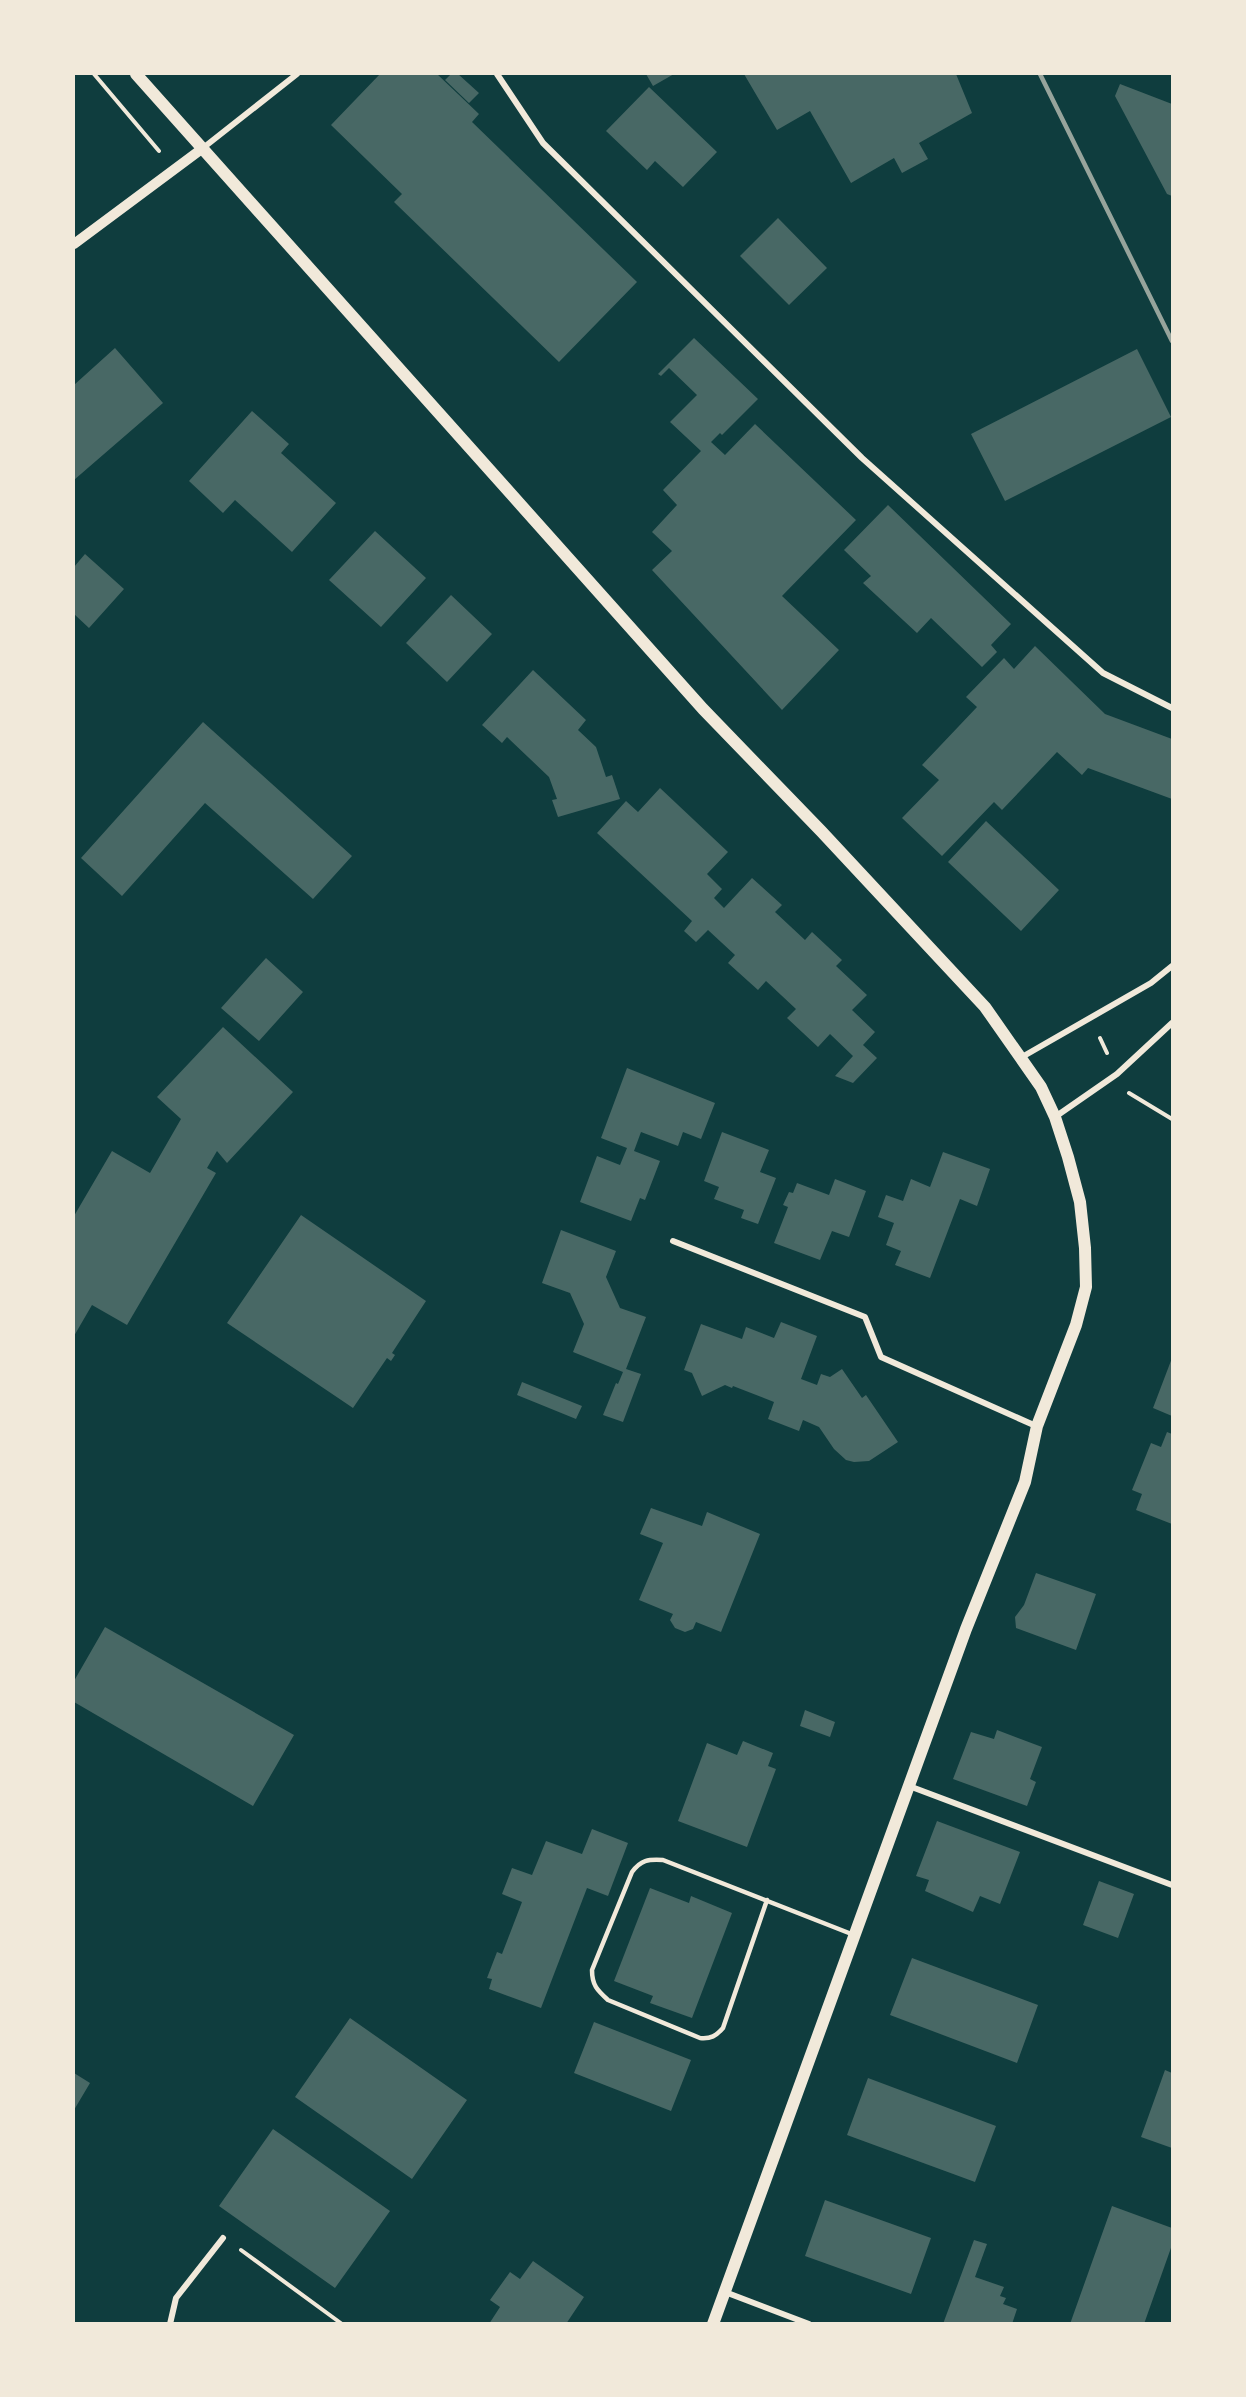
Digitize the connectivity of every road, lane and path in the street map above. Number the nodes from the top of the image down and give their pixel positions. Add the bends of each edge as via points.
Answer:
1 (94, 74) edge
2 (136, 74) edge
3 (297, 74) edge
4 (497, 74) edge
5 (203, 148) junction
6 (175, 169) junction
7 (74, 244) edge
8 (1173, 708) edge
9 (1173, 966) edge
10 (1173, 1023) edge
11 (1022, 1057) junction
12 (1055, 1117) junction
13 (673, 1241) dead end
14 (1037, 1426) junction
15 (909, 1786) junction
16 (1173, 1885) edge
17 (767, 1900) junction
18 (854, 1935) junction
19 (223, 2238) joint
20 (725, 2292) junction
21 (170, 2324) edge
22 (342, 2324) edge
23 (713, 2324) edge
24 (809, 2324) edge

1 - 6 path
2 - 5 main road
3 - 5 street
4 - 8 street via 543,143 862,458 1103,673
5 - 6 street
5 - 11 main road via 703,709 985,1007
6 - 7 street
9 - 11 street via 1141,989
10 - 12 street via 1117,1074
11 - 12 main road
12 - 14 main road via 1080,1202 1086,1287 1076,1325
13 - 14 street via 865,1317 881,1357
14 - 15 main road via 1025,1482
15 - 16 street
15 - 18 main road
17 - 17 lane via 663,1860 639,1862 592,1970 592,1982 608,2000 700,2038 716,2036 723,2028
17 - 18 lane
18 - 20 main road
19 - 21 street via 176,2298
19 - 22 path
20 - 23 main road
20 - 24 street

